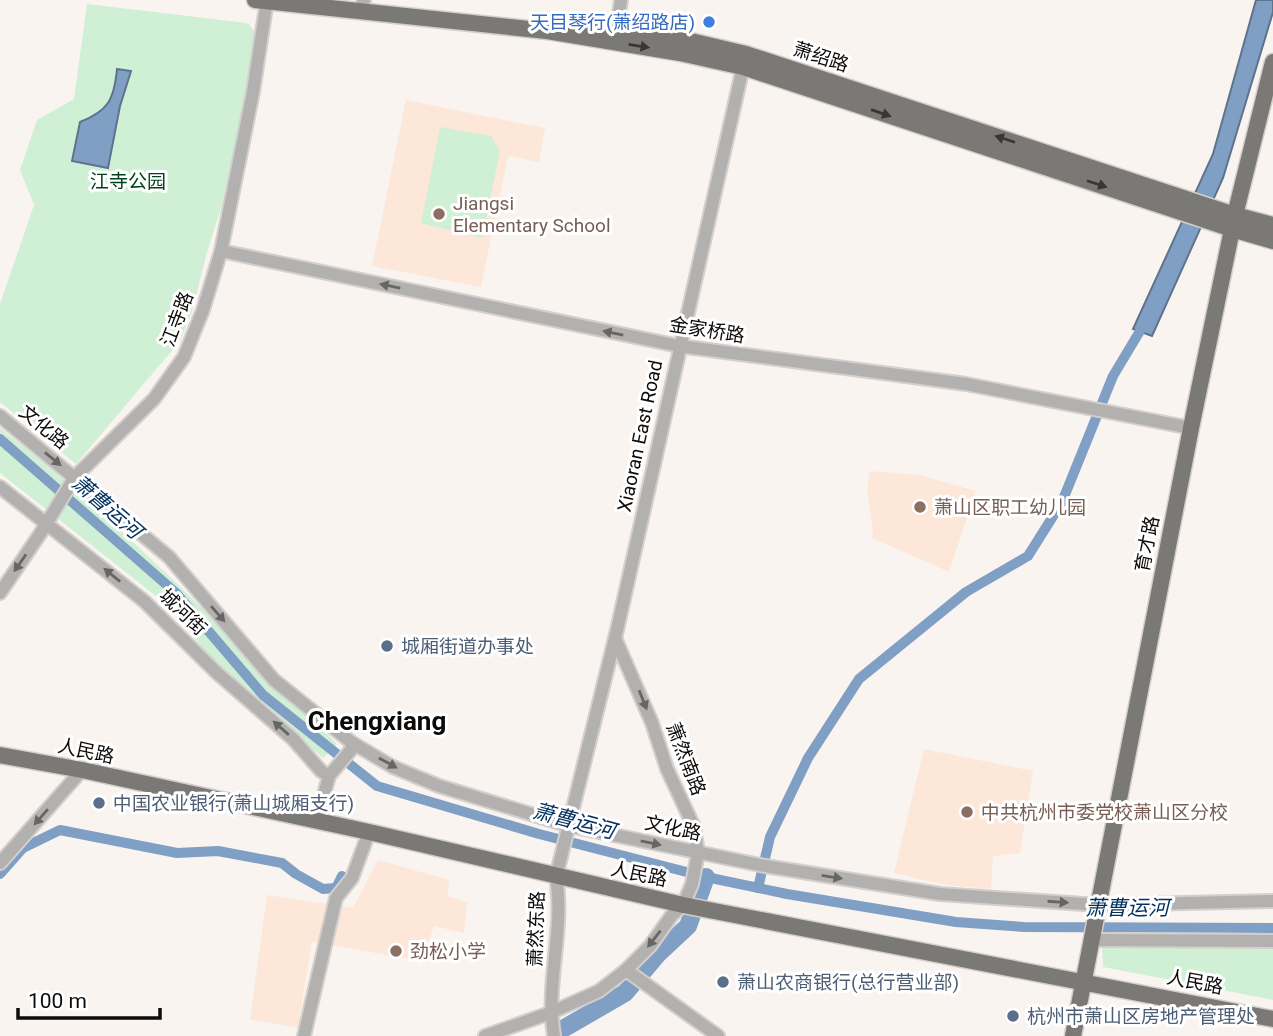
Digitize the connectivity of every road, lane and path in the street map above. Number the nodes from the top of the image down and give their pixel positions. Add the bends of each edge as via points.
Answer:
1 (339, 0) edge
2 (621, 0) edge
3 (263, 1) edge
4 (363, 1) edge
5 (617, 28) junction
6 (745, 61) junction
7 (1273, 62) edge
8 (1233, 222) junction
9 (1273, 225) edge
10 (1273, 241) edge
11 (221, 251) junction
12 (679, 346) junction
13 (0, 415) edge
14 (1191, 428) junction
15 (75, 477) junction
16 (0, 487) edge
17 (46, 522) junction
18 (0, 593) edge
19 (615, 638) junction
20 (355, 745) junction
21 (0, 755) edge
22 (82, 770) junction
23 (328, 776) junction
24 (317, 821) junction
25 (569, 829) junction
26 (369, 832) junction
27 (697, 856) junction
28 (0, 863) edge
29 (556, 877) junction
30 (1273, 901) edge
31 (683, 905) junction
32 (1098, 905) junction
33 (1091, 940) junction
34 (1273, 941) edge
35 (626, 971) junction
36 (1083, 982) junction
37 (550, 1013) junction
38 (1273, 1019) edge
39 (304, 1036) edge
40 (485, 1036) edge
41 (554, 1036) edge
42 (719, 1036) edge
43 (1073, 1036) edge

1 - 4 main road, 萧绍路
2 - 5 street
3 -> 6 main road via 547,30
3 - 11 street, 江寺路 via 253,92
4 - 5 main road, 萧绍路
5 - 6 main road, 萧绍路 via 678,37
6 - 8 main road, 萧绍路
6 - 12 street, Xiaoran East Road
7 - 8 main road, 育才路
8 - 9 main road
8 - 10 main road
8 - 14 main road, 育才路
12 -> 11 street, 金家桥路
11 - 15 street, 江寺路 via 184,357 154,400
12 - 14 street, 金家桥路 via 966,384
12 - 19 street, Xiaoran East Road
13 -> 15 street, 文化路
14 - 32 main road, 育才路
15 - 17 street, 江寺路
15 -> 20 street, 文化路 via 169,557 274,680
16 - 17 street, 城河街
17 -> 18 street, 江寺路
23 -> 17 street, 城河街 via 144,601
19 - 25 street, Xiaoran East Road
19 -> 27 street, 萧然南路 via 694,827
20 - 23 street
20 -> 25 street, 文化路 via 439,786
21 - 22 main road, 人民路
22 - 24 main road, 人民路
22 -> 28 street
23 - 24 street
24 - 26 main road, 人民路
25 -> 27 street, 文化路
25 - 29 street, 萧然东路
26 - 29 main road, 人民路
26 - 39 street via 352,878 336,898
27 - 31 street, 萧然南路
27 -> 32 street, 文化路 via 940,894
29 - 31 main road, 人民路
29 - 37 street, 萧然东路 via 560,900
30 - 32 street, 文化路
31 -> 35 street, 萧然南路
31 - 36 main road, 人民路
32 - 33 main road, 育才路
33 - 34 street
33 - 36 main road, 育才路
35 - 37 street, 萧然南路 via 600,991
35 - 42 street
36 - 38 main road, 人民路
36 - 43 main road, 育才路
37 - 40 street, 萧然南路
37 - 41 street, 萧然东路

